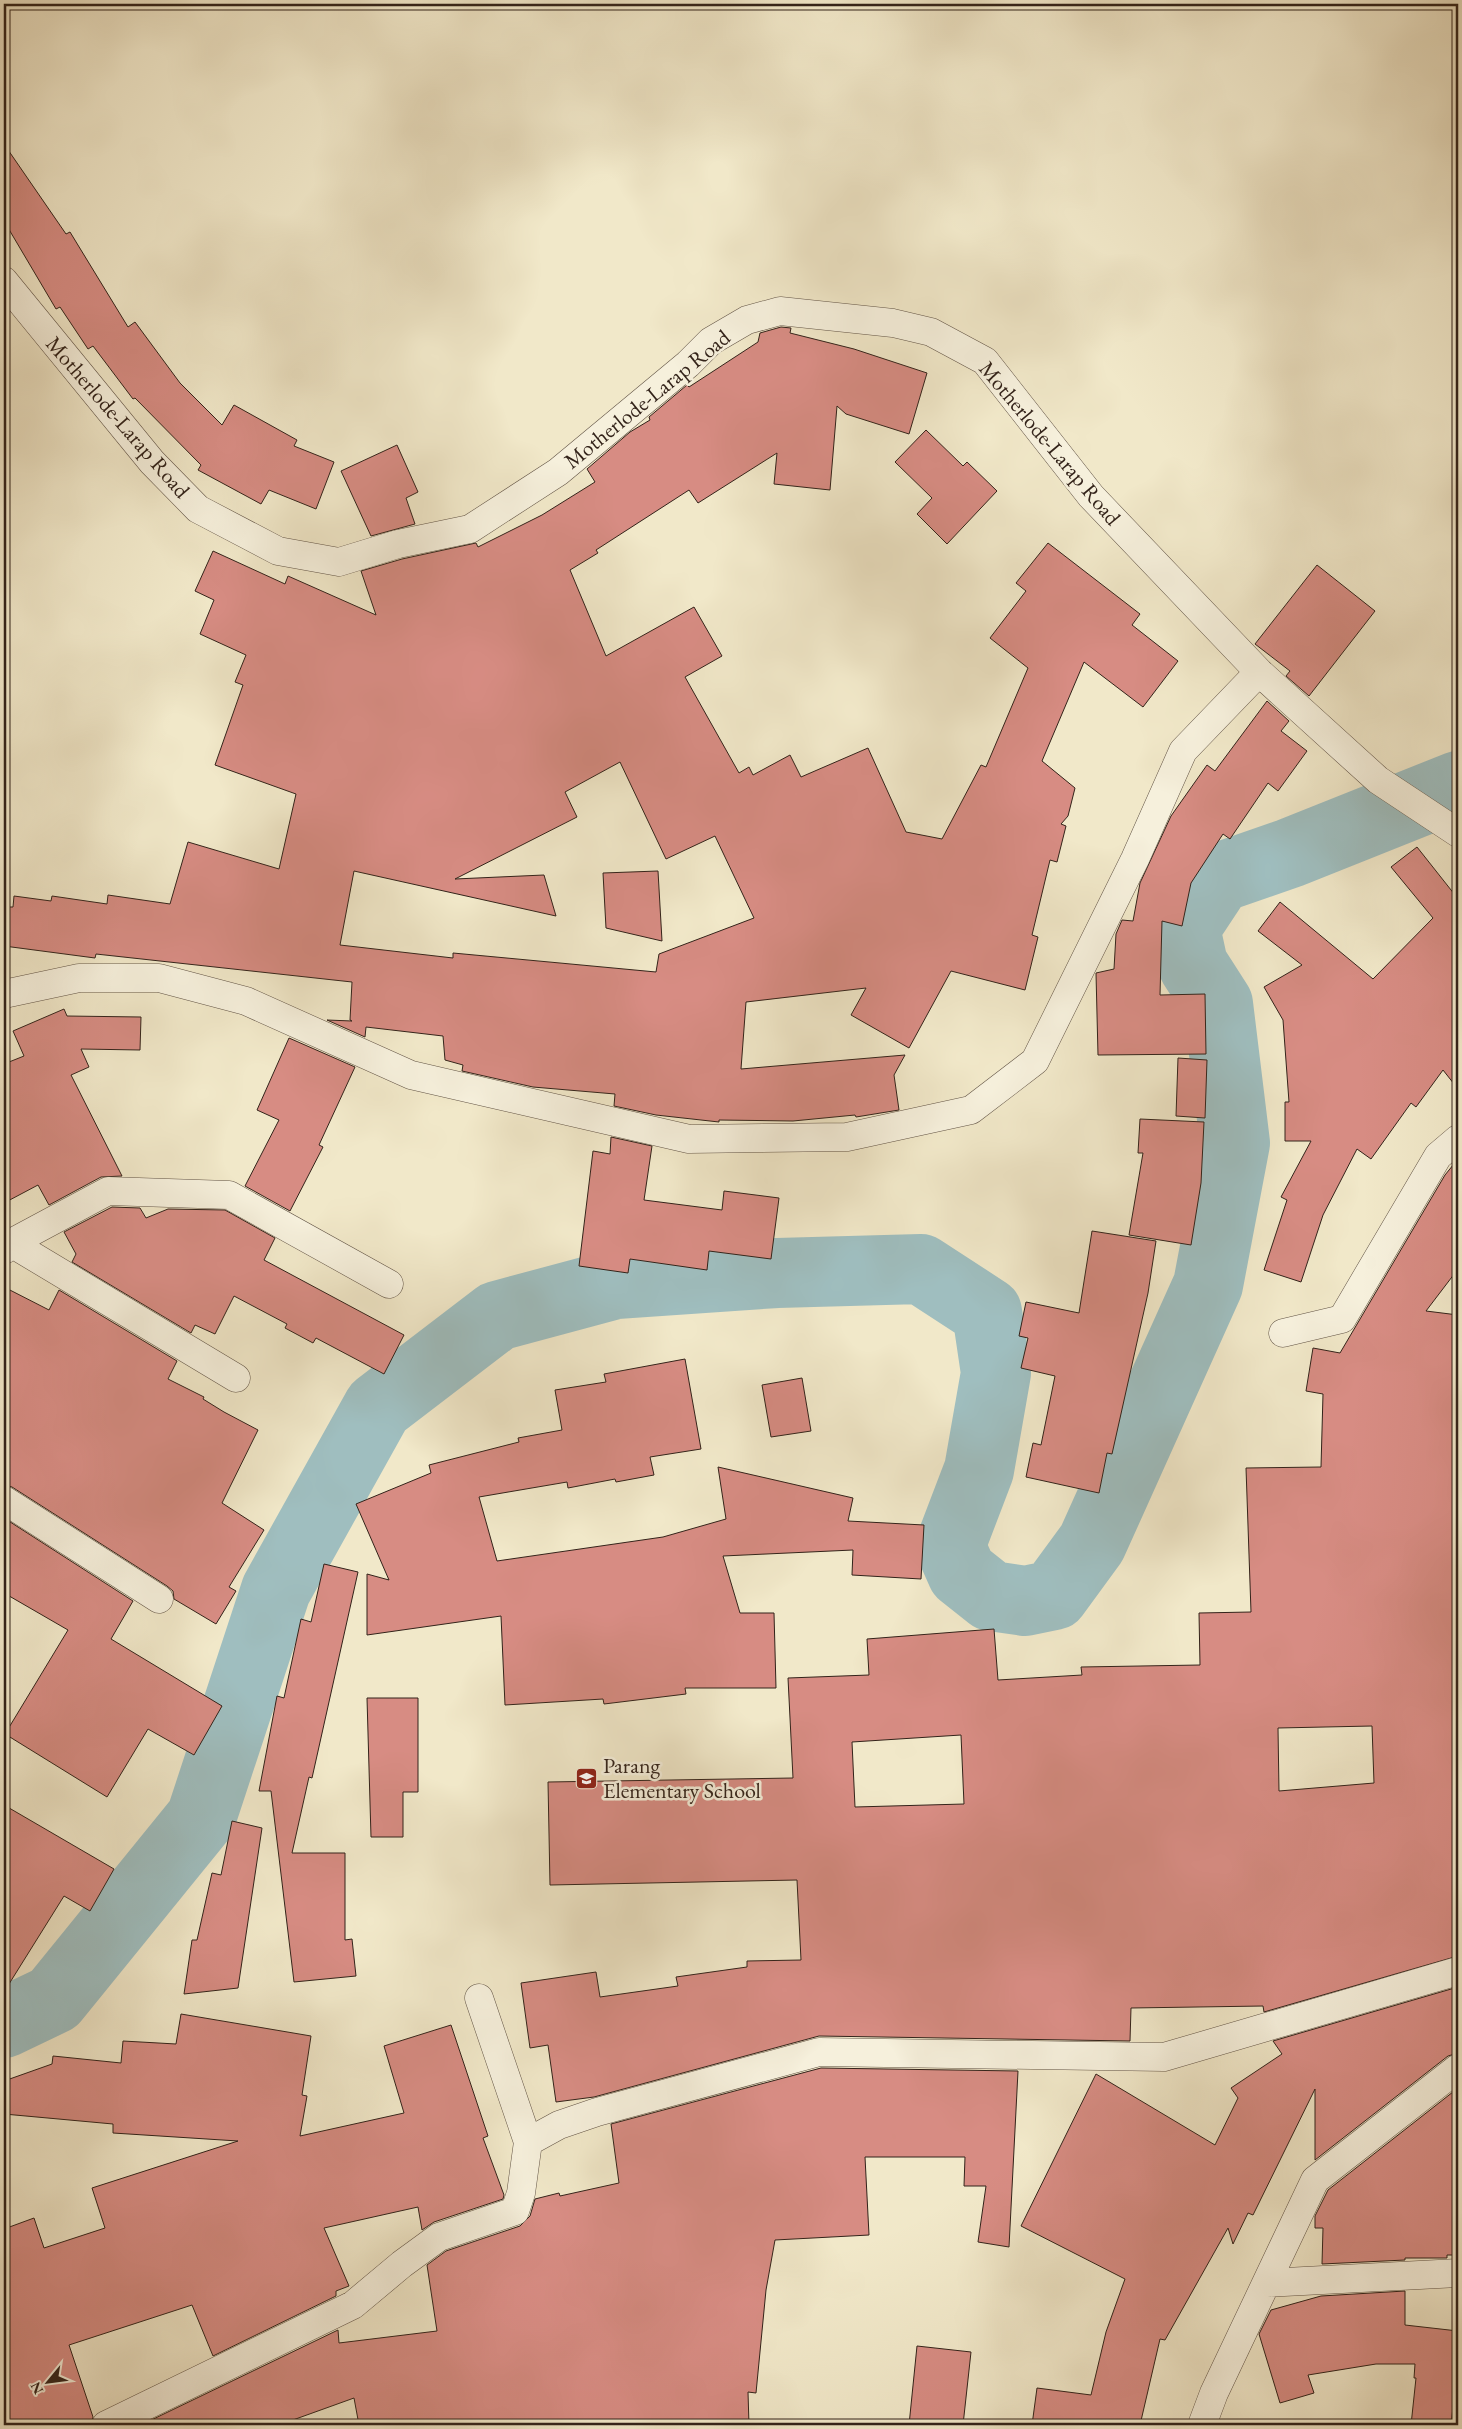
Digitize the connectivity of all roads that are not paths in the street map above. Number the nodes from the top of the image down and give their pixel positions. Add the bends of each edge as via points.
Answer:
1 (4, 281) edge
2 (1259, 672) junction
3 (1458, 833) edge
4 (4, 994) edge
5 (1458, 1139) edge
6 (7, 1246) edge
7 (389, 1284) dead end
8 (1283, 1333) dead end
9 (236, 1378) dead end
10 (4, 1500) edge
11 (159, 1599) dead end
12 (1458, 1971) edge
13 (479, 1998) dead end
14 (1458, 2068) edge
15 (528, 2142) junction
16 (1458, 2273) edge
17 (1267, 2283) junction
18 (106, 2425) edge
19 (1202, 2425) edge

1 - 2 street, Motherlode-Larap Road via 152,462 198,509 278,551 339,562 398,544 470,529 558,472 688,364 711,341 746,320 780,311 893,323 931,332 985,361 1091,496
2 - 3 street, Motherlode-Larap Road via 1378,780
2 - 4 street via 1183,751 1135,859 1035,1062 971,1110 847,1137 689,1140 411,1075 246,1001 159,978 79,978
5 - 8 street via 1438,1156 1342,1319
6 - 7 street via 108,1191 230,1194
6 - 9 street
10 - 11 street
12 - 15 street via 1164,2057 819,2052 597,2112
13 - 15 street
14 - 17 street via 1315,2180
15 - 18 street via 521,2193 515,2211 439,2237 353,2305
16 - 17 street
17 - 19 street via 1214,2392

